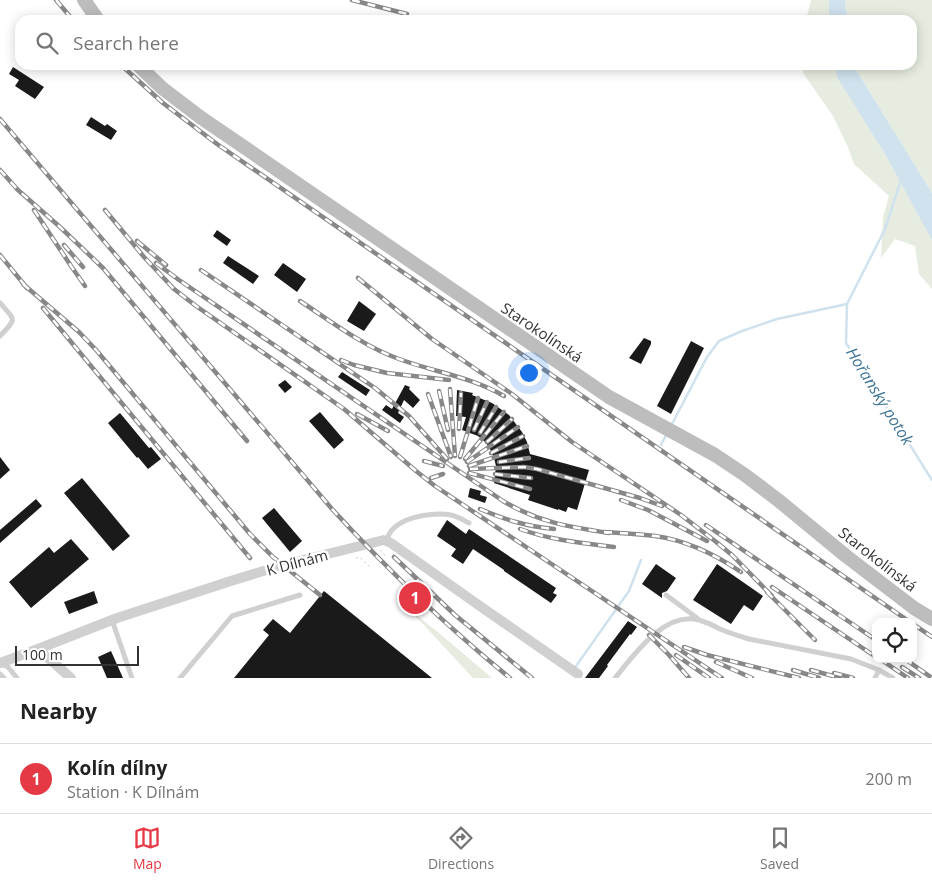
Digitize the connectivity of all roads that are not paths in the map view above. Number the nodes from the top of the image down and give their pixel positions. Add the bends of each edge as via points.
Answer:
1 (84, 0) edge
2 (94, 15) edge
3 (143, 70) edge
4 (0, 303) edge
5 (0, 336) edge
6 (469, 523) dead end
7 (386, 540) junction
8 (300, 595) dead end
9 (666, 595) dead end
10 (932, 619) edge
11 (112, 620) junction
12 (699, 620) junction
13 (38, 650) junction
14 (0, 664) edge
15 (879, 670) junction
16 (0, 674) edge
17 (581, 676) edge
18 (4, 678) edge
19 (17, 678) edge
20 (71, 678) edge
21 (132, 678) edge
22 (180, 678) edge
23 (615, 678) edge
24 (875, 678) edge
25 (893, 678) edge

1 - 2 street
3 - 10 street, Starokolínská via 208,122 609,397 745,475
4 - 5 lane via 13,320
6 - 7 lane via 451,515 427,515 399,523
7 - 11 street, K Dílnám via 283,565
7 - 17 street
8 - 22 lane via 232,616
9 - 12 lane
11 - 13 street, K Dílnám
11 - 21 lane
12 - 15 lane via 734,635 840,656
12 - 23 lane via 680,620 663,628 640,648
13 - 14 street, K Dílnám
13 - 20 street
14 - 19 lane via 8,667
15 - 24 lane
15 - 25 lane
16 - 18 lane

